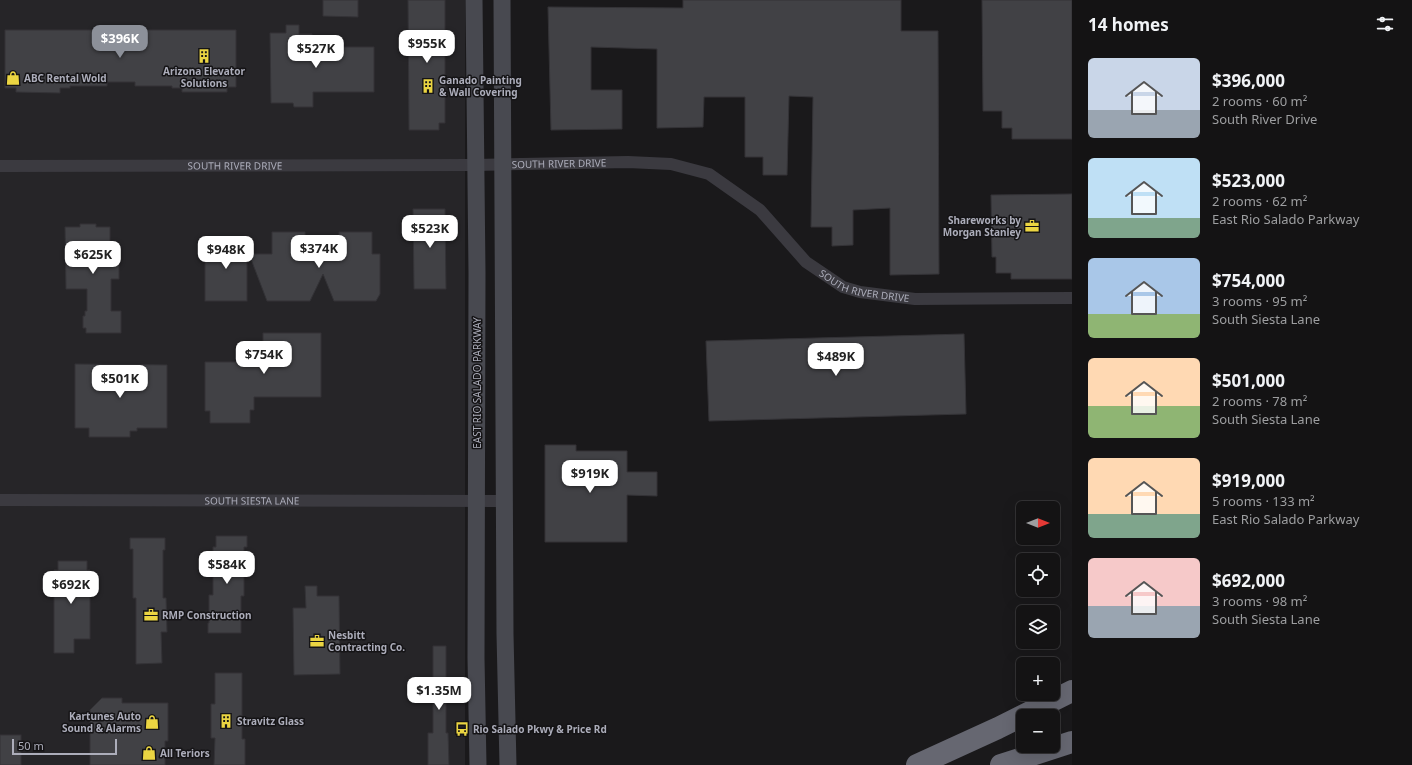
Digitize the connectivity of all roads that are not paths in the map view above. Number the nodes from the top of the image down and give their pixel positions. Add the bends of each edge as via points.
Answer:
1 (474, 0) edge
2 (502, 0) edge
3 (475, 165) junction
4 (503, 165) junction
5 (0, 166) edge
6 (1072, 298) edge
7 (0, 500) edge
8 (477, 501) junction
9 (504, 501) junction
10 (1072, 690) edge
11 (1072, 742) edge
12 (478, 765) edge
13 (508, 765) edge
14 (917, 765) edge
15 (1001, 765) edge

1 - 3 main road, EAST RIO SALADO PARKWAY
2 - 4 main road
3 - 4 street, SOUTH RIVER DRIVE
3 - 5 street, SOUTH RIVER DRIVE
3 - 8 main road, EAST RIO SALADO PARKWAY
4 - 6 street, SOUTH RIVER DRIVE via 628,162 672,164 709,174 760,210 806,262 843,287 860,292 915,299
4 - 9 main road
7 - 8 street, SOUTH SIESTA LANE
8 - 9 street, SOUTH SIESTA LANE
8 - 12 main road, EAST RIO SALADO PARKWAY
9 - 13 main road
10 - 14 highway
11 - 15 highway

